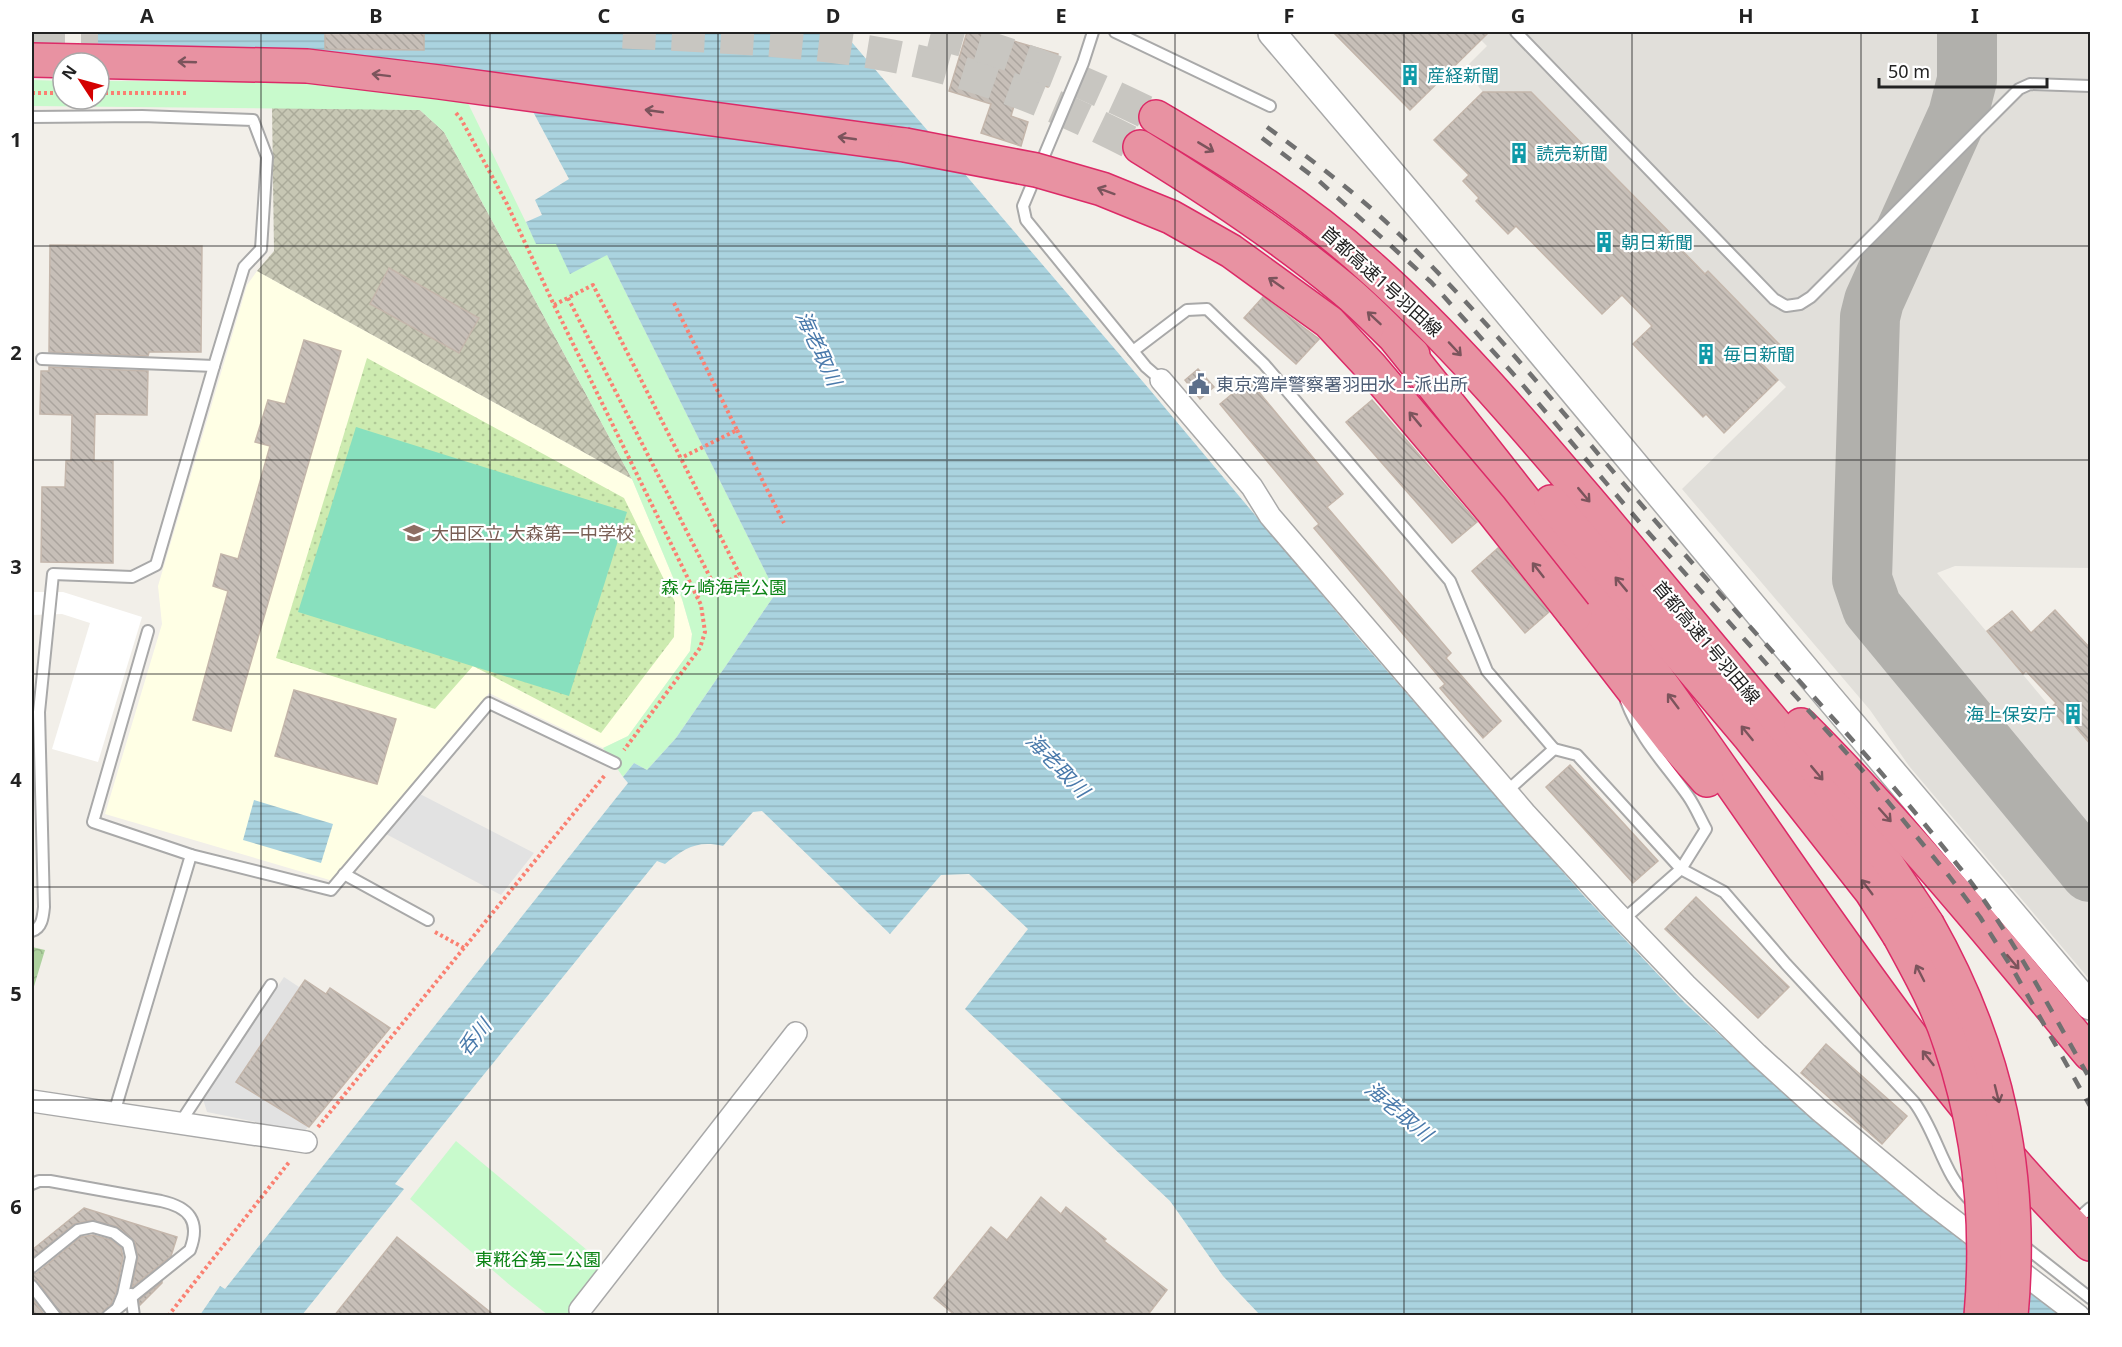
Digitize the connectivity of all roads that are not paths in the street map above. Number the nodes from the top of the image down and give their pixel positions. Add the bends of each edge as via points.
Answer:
1 (1094, 32) edge
2 (1116, 32) edge
3 (1271, 32) edge
4 (1516, 32) edge
5 (32, 60) edge
6 (2091, 86) edge
7 (1270, 106) dead end
8 (32, 117) edge
9 (1156, 117) tunnel mouth
10 (1140, 147) tunnel mouth
11 (1397, 339) junction
12 (1133, 351) junction
13 (42, 359) dead end
14 (214, 366) junction
15 (1161, 380) joint
16 (1653, 578) junction
17 (148, 631) dead end
18 (1611, 662) junction
19 (1554, 749) junction
20 (615, 763) road end
21 (1506, 792) junction
22 (191, 855) junction
23 (1681, 869) junction
24 (344, 874) junction
25 (428, 920) road end
26 (1623, 920) junction
27 (1827, 920) junction
28 (1913, 930) junction
29 (32, 931) edge
30 (271, 985) dead end
31 (2091, 1006) edge
32 (796, 1033) dead end
33 (2091, 1054) edge
34 (32, 1101) edge
35 (114, 1113) junction
36 (180, 1123) junction
37 (306, 1142) road end
38 (32, 1184) edge
39 (2084, 1226) edge
40 (32, 1267) edge
41 (128, 1270) junction
42 (32, 1286) edge
43 (2091, 1298) edge
44 (55, 1316) edge
45 (111, 1316) edge
46 (134, 1316) edge
47 (581, 1316) edge
48 (1981, 1316) edge
49 (2011, 1316) edge
50 (2079, 1316) edge

1 - 12 lane via 1023,206 1026,220
2 - 7 lane
3 - 31 street
4 - 6 lane via 1774,299 1786,306 1811,297 2019,89 2030,84
18 -> 5 highway, bridge via 1461,473 1329,322 1231,251 1171,217 1102,189 1036,170 905,145 439,81 306,66
8 - 14 lane via 254,120 267,157 261,249 244,267
9 -> 16 highway, 首都高速1号羽田線 via 1299,208 1408,301 1480,376
11 -> 10 highway, 首都高速1号羽田線 via 1342,287 1282,240
27 -> 11 highway via 1681,711 1520,494
28 -> 11 highway, 首都高速1号羽田線 via 1870,891 1749,736 1597,555 1460,401
12 - 15 lane
12 - 19 lane via 1187,310 1207,309 1239,338 1450,581 1487,671
13 - 14 lane
14 - 29 lane via 156,565 132,577 53,574 39,712 44,907 42,922
15 - 21 street via 1252,488 1270,516
16 -> 28 highway, 首都高速1号羽田線 via 1878,851
16 -> 33 highway via 1838,762 1957,894
17 - 22 lane via 93,822
18 - 23 lane via 1634,723 1689,797 1706,829
18 - 27 highway via 1671,739
19 - 21 lane
19 - 23 lane via 1577,755
20 - 24 lane via 489,703
21 - 26 street
22 - 24 lane via 331,890
22 - 35 lane
23 - 26 lane
23 - 43 lane via 1724,892 1914,1102 1959,1189
24 - 25 lane
26 - 50 street via 1820,1111 1931,1203
39 -> 27 highway via 1997,1145 1902,1025
48 -> 28 highway, 首都高速1号羽田線, bridge via 1983,1210 1977,1153 1950,1042 1931,997
28 -> 49 highway, 首都高速1号羽田線, bridge via 1945,956 1977,1028 2001,1111 2014,1221
30 - 36 lane
32 - 47 street via 580,1310
34 - 35 street
35 - 36 street
36 - 37 street
38 - 45 lane via 50,1181 176,1204 194,1223 190,1250
40 - 41 lane via 78,1230 93,1227 114,1233 128,1244
41 - 45 lane via 123,1295
41 - 46 lane
42 - 44 lane

